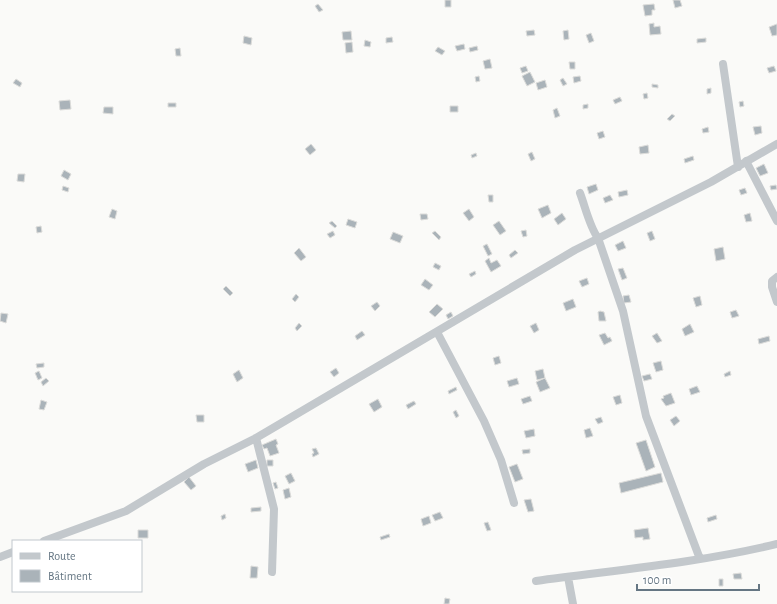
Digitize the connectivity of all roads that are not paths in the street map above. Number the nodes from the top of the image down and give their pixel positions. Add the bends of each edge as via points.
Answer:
1 (723, 64) dead end
2 (777, 144) edge
3 (746, 161) junction
4 (738, 167) junction
5 (580, 193) dead end
6 (777, 221) edge
7 (598, 238) junction
8 (777, 277) edge
9 (777, 302) edge
10 (437, 332) junction
11 (256, 438) junction
12 (514, 503) dead end
13 (47, 540) edge
14 (777, 544) edge
15 (12, 552) edge
16 (0, 557) edge
17 (700, 559) junction
18 (272, 572) dead end
19 (568, 577) junction
20 (536, 581) dead end
21 (572, 604) edge

1 - 4 street
2 - 3 street
3 - 4 street
3 - 6 street
4 - 7 street
5 - 7 street via 592,231
7 - 10 street
7 - 17 street via 623,311 646,416
8 - 9 street via 772,281 772,287
10 - 11 street
10 - 12 street via 484,421 501,460
11 - 13 street via 204,464 126,511
11 - 18 street via 274,509
14 - 17 street
15 - 16 street
17 - 19 street
19 - 20 street
19 - 21 street

